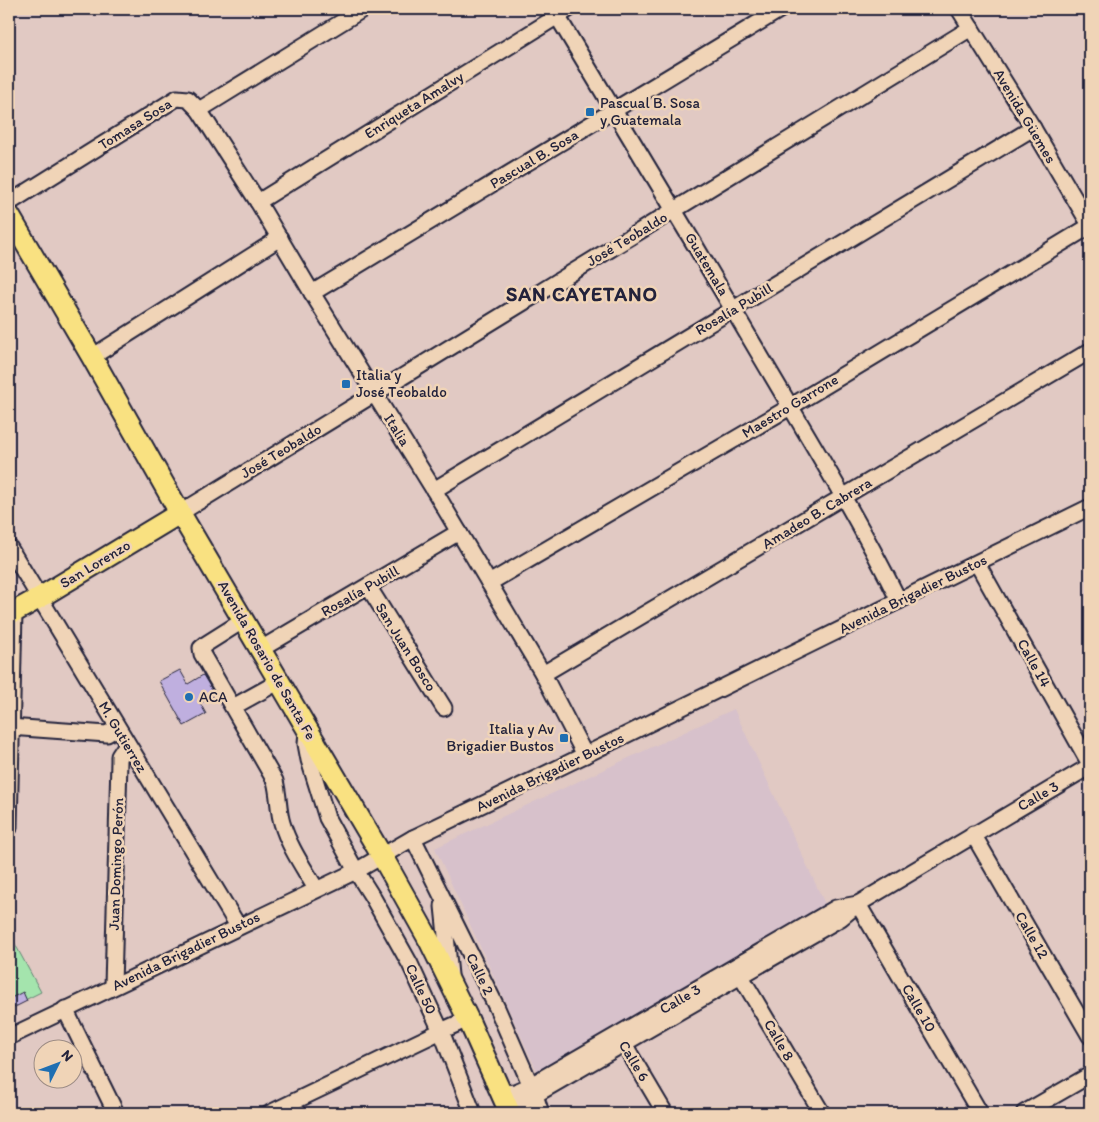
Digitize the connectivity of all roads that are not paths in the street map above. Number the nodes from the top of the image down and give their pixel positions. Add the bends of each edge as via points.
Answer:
1 (364, 9) edge
2 (781, 9) edge
3 (959, 9) edge
4 (560, 11) edge
5 (971, 28) junction
6 (199, 110) junction
7 (614, 110) junction
8 (1033, 128) junction
9 (258, 202) junction
10 (9, 203) edge
11 (675, 210) junction
12 (9, 215) edge
13 (1090, 226) edge
14 (280, 238) junction
15 (312, 293) junction
16 (734, 309) junction
17 (1090, 351) edge
18 (92, 357) junction
19 (374, 394) junction
20 (790, 407) junction
21 (434, 490) junction
22 (844, 497) junction
23 (1090, 507) edge
24 (180, 512) junction
25 (459, 532) junction
26 (9, 546) edge
27 (977, 563) junction
28 (489, 582) junction
29 (368, 586) junction
30 (39, 598) junction
31 (899, 601) junction
32 (11, 612) edge
33 (244, 620) junction
34 (261, 649) junction
35 (543, 674) junction
36 (280, 680) junction
37 (233, 707) junction
38 (444, 708) dead end
39 (10, 727) edge
40 (117, 728) junction
41 (308, 728) junction
42 (127, 744) junction
43 (585, 756) junction
44 (1090, 765) edge
45 (9, 828) edge
46 (973, 834) junction
47 (413, 838) junction
48 (382, 856) junction
49 (356, 871) junction
50 (316, 889) junction
51 (442, 897) junction
52 (858, 904) junction
53 (238, 926) junction
54 (738, 971) junction
55 (450, 984) junction
56 (113, 986) junction
57 (65, 1009) junction
58 (468, 1019) junction
59 (441, 1031) junction
60 (1090, 1036) edge
61 (9, 1037) edge
62 (621, 1039) junction
63 (1090, 1075) edge
64 (533, 1090) junction
65 (507, 1105) edge
66 (280, 1111) edge
67 (116, 1113) edge
68 (473, 1113) edge
69 (540, 1113) edge
70 (665, 1113) edge
71 (822, 1113) edge
72 (980, 1113) edge
73 (1024, 1113) edge

1 - 6 street
2 - 7 street, Pascual B. Sosa
3 - 5 street, Avenida Güemes
4 - 7 street, Guatemala
4 - 9 street, Enriqueta Amalvy
5 - 8 street, Avenida Güemes
5 - 11 street, José Teobaldo
6 - 9 street, Italia
6 - 10 street, Tomasa Sosa via 188,99 177,98
7 - 11 street, Guatemala
7 - 15 street, Pascual B. Sosa
8 - 13 street, Avenida Güemes
8 - 16 street, Rosalía Pubill
9 - 14 street, Italia
11 - 16 street, Guatemala
11 - 19 street, José Teobaldo
12 - 18 main road, Avenida Rosario de Santa Fe
13 - 20 street, Maestro Garrone
14 - 15 street, Italia
14 - 18 street
15 - 19 street, Italia
16 - 20 street, Guatemala
16 - 21 street, Rosalía Pubill
17 - 22 street, Amadeo B. Cabrera
18 - 24 main road, Avenida Rosario de Santa Fe
19 - 21 street, Italia
19 - 24 street, José Teobaldo
20 - 22 street, Guatemala
20 - 28 street, Maestro Garrone
21 - 25 street, Italia
22 - 31 street, Guatemala
22 - 35 street, Amadeo B. Cabrera
23 - 27 street, Avenida Brigadier Bustos
24 - 30 main road, San Lorenzo
24 - 33 main road, Avenida Rosario de Santa Fe
25 - 28 street, Italia
25 - 29 street, Rosalía Pubill
26 - 30 street, M. Gutierrez
27 - 31 street, Avenida Brigadier Bustos
27 - 44 street, Calle 14
28 - 35 street, Italia
29 - 34 street, Rosalía Pubill
29 - 38 street, San Juan Bosco
30 - 32 main road, San Lorenzo
30 - 40 street, M. Gutierrez
31 - 43 street, Avenida Brigadier Bustos
32 - 39 street
33 - 34 main road, Avenida Rosario de Santa Fe
33 - 37 street via 202,648 202,654
34 - 36 main road, Avenida Rosario de Santa Fe
35 - 43 street, Italia
36 - 37 street
36 - 41 main road, Avenida Rosario de Santa Fe
37 - 50 street via 275,781 282,822 292,848
39 - 40 street via 107,734
39 - 45 street
40 - 42 street, M. Gutierrez
41 - 48 main road, Avenida Rosario de Santa Fe
41 - 49 street, Calle 50 via 309,760 328,818
42 - 53 street, M. Gutierrez
42 - 56 street, Juan Domingo Perón via 119,761
43 - 47 street, Avenida Brigadier Bustos
44 - 46 street, Calle 3
46 - 52 street, Calle 3
46 - 60 street, Calle 12
47 - 48 street, Avenida Brigadier Bustos
47 - 51 street, Calle 2
48 - 49 street, Avenida Brigadier Bustos
48 - 55 main road, Avenida Rosario de Santa Fe
49 - 50 street, Avenida Brigadier Bustos
49 - 59 street, Calle 50 via 410,964
50 - 53 street, Avenida Brigadier Bustos
51 - 55 street
51 - 64 street, Calle 2
52 - 54 street, Calle 3 via 841,918
52 - 72 street, Calle 10
53 - 56 street, Avenida Brigadier Bustos
54 - 62 street, Calle 3
54 - 71 street, Calle 8
55 - 58 main road, Avenida Rosario de Santa Fe
56 - 57 street, Avenida Brigadier Bustos
57 - 61 street, Avenida Brigadier Bustos
57 - 67 street
58 - 59 street
58 - 65 main road, Avenida Rosario de Santa Fe
59 - 66 street
59 - 68 street, Calle 50
62 - 64 street, Calle 3
62 - 70 street, Calle 6
63 - 73 street
64 - 65 street, Calle 3
64 - 69 street, Calle 2

